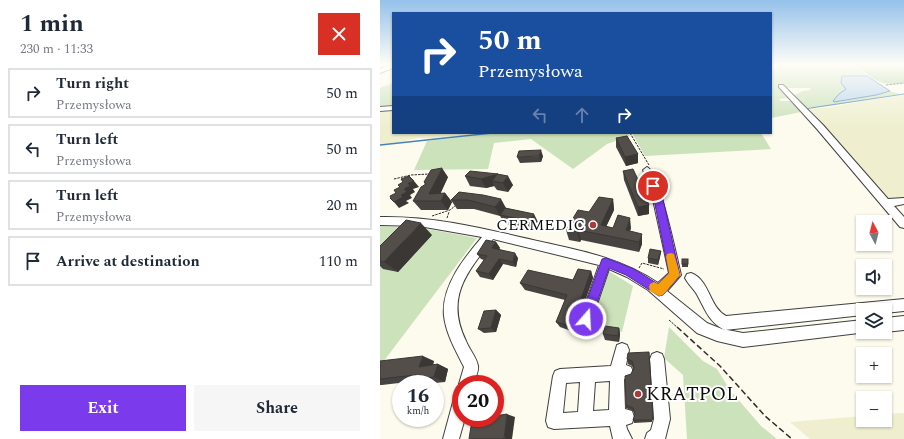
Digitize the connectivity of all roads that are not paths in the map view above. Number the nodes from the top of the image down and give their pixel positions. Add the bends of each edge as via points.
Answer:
1 (781, 86) dead end
2 (392, 108) edge
3 (380, 109) edge
4 (648, 173) road end
5 (904, 201) edge
6 (887, 203) junction
7 (380, 221) edge
8 (904, 224) edge
9 (490, 235) junction
10 (606, 262) junction
11 (691, 278) dead end
12 (659, 291) junction
13 (904, 305) edge
14 (586, 319) dead end
15 (904, 323) edge
16 (892, 324) edge
17 (856, 328) edge
18 (622, 350) dead end
19 (657, 359) dead end
20 (622, 373) junction
21 (469, 375) edge
22 (588, 375) junction
23 (621, 418) junction
24 (585, 419) junction
25 (454, 427) edge
26 (451, 439) edge
27 (624, 439) edge
28 (653, 439) edge

1 - 6 street
2 - 3 street
4 - 12 street via 658,195 675,275
5 - 6 street
6 - 8 street
7 - 9 street via 433,223
9 - 10 street
9 - 21 street via 458,280 450,310 456,338 471,367
10 - 12 street via 630,272
10 - 14 street
11 - 13 street via 698,283 713,315 725,324
12 - 17 street via 699,326 735,339
15 - 16 street
18 - 20 street
19 - 28 street via 662,419 658,435
20 - 22 street
20 - 23 street
22 - 24 street
22 - 24 street via 560,376 554,421
23 - 24 street
23 - 27 street via 619,433
25 - 26 street

